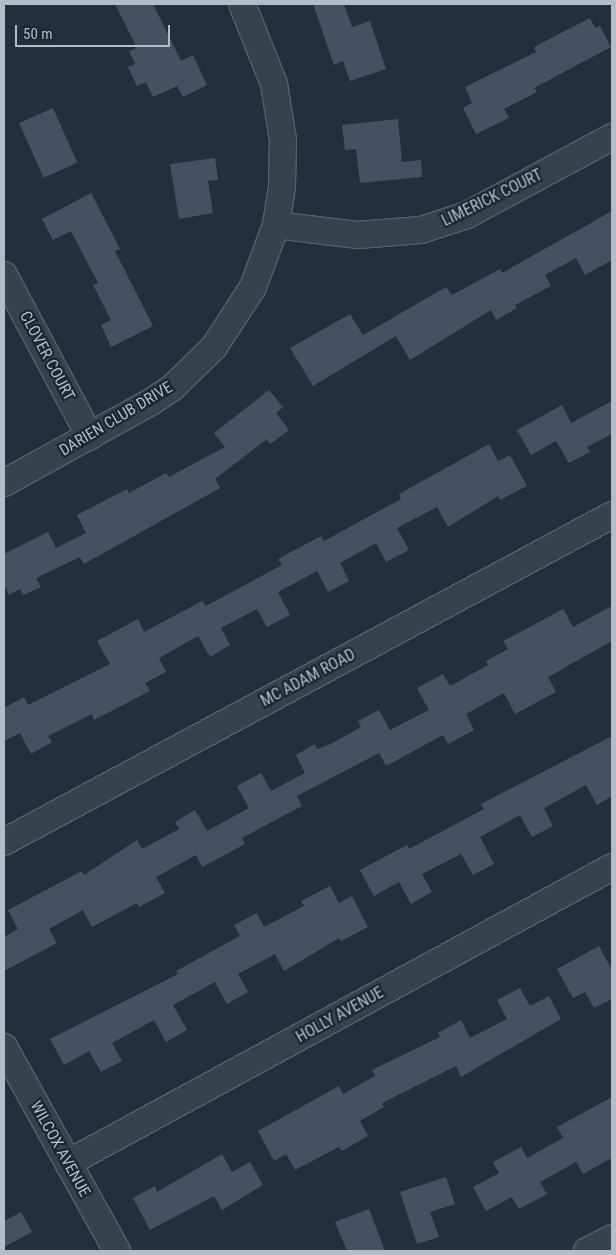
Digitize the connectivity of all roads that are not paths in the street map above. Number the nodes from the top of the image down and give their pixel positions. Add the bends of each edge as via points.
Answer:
1 (242, 4) edge
2 (612, 138) edge
3 (276, 226) junction
4 (4, 275) edge
5 (90, 437) junction
6 (4, 483) edge
7 (612, 515) edge
8 (4, 842) edge
9 (612, 867) edge
10 (4, 1046) edge
11 (68, 1163) junction
12 (612, 1238) edge
13 (117, 1251) edge
14 (587, 1251) edge

1 - 3 street, DARIEN CLUB DRIVE via 265,57 281,117 284,163
2 - 3 street, LIMERICK COURT via 467,215 421,230 358,235
3 - 5 street, DARIEN CLUB DRIVE via 252,287 231,326 214,347 173,387
4 - 5 street, CLOVER COURT
5 - 6 street, DARIEN CLUB DRIVE
7 - 8 street, MC ADAM ROAD
9 - 11 street, HOLLY AVENUE
10 - 11 street, WILCOX AVENUE
11 - 13 street, WILCOX AVENUE
12 - 14 street

